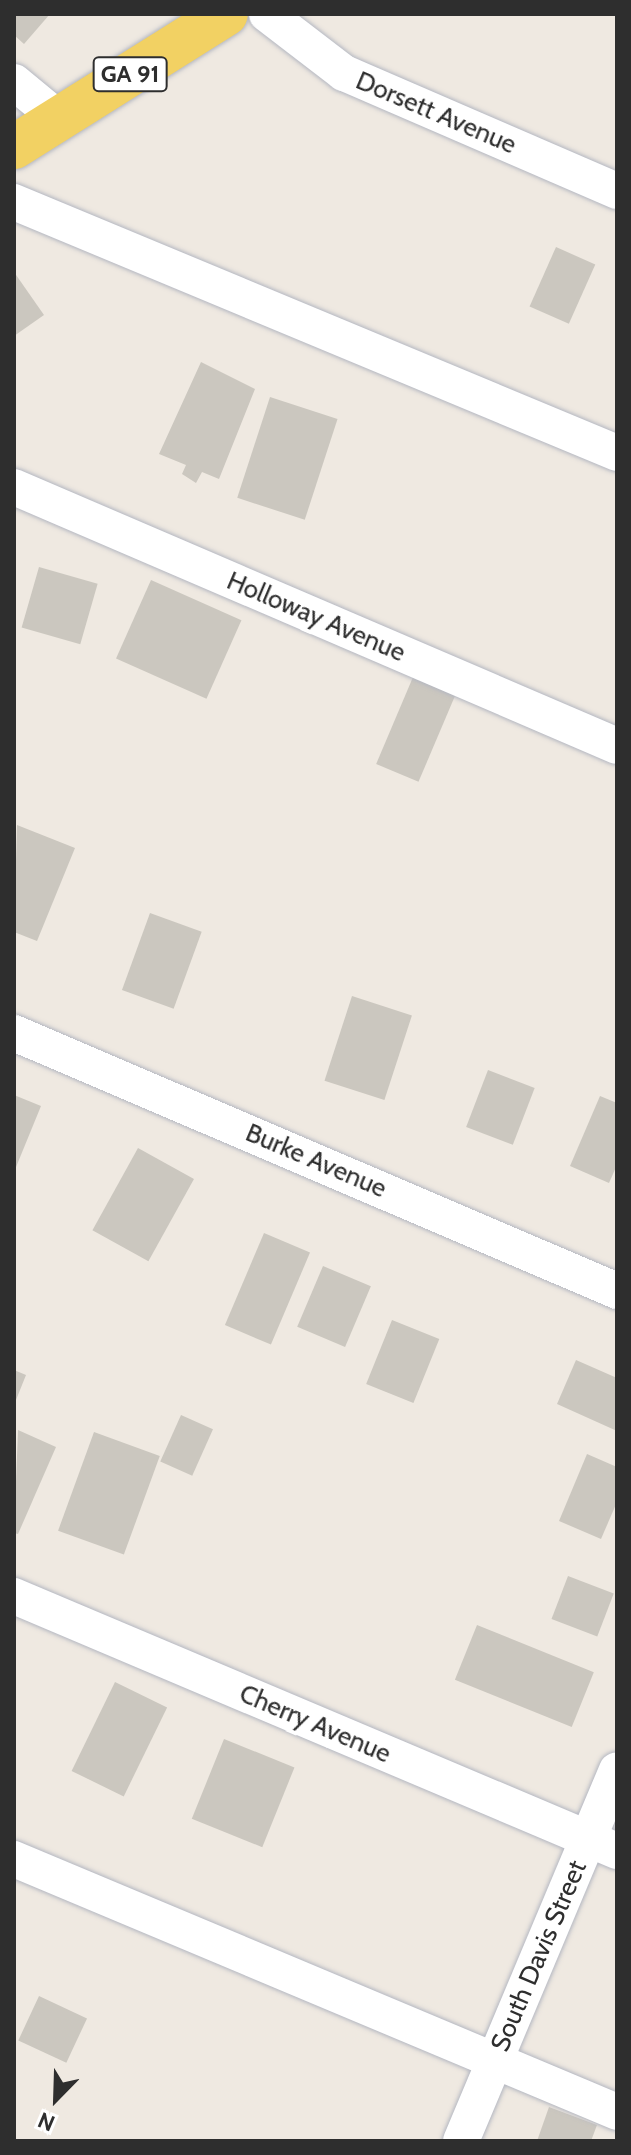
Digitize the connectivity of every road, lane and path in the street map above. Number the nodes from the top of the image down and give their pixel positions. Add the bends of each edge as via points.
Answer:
1 (226, 14) edge
2 (267, 14) edge
3 (14, 82) edge
4 (59, 119) junction
5 (14, 147) edge
6 (617, 191) edge
7 (14, 202) edge
8 (617, 453) edge
9 (14, 487) edge
10 (617, 746) edge
11 (14, 1033) edge
12 (617, 1291) edge
13 (14, 1596) edge
14 (617, 1770) edge
15 (603, 1844) edge
16 (14, 1859) edge
17 (496, 2059) junction
18 (617, 2112) edge
19 (461, 2141) edge

1 - 4 main road, GA 91
2 - 6 street, Dorsett Avenue via 344,73
3 - 4 street
4 - 5 main road, GA 91
7 - 8 street
9 - 10 street, Holloway Avenue
11 - 12 street, Burke Avenue
13 - 15 street, Cherry Avenue
14 - 15 street, South Davis Street
15 - 17 street, South Davis Street
16 - 17 street
17 - 18 street
17 - 19 street, South Davis Street

